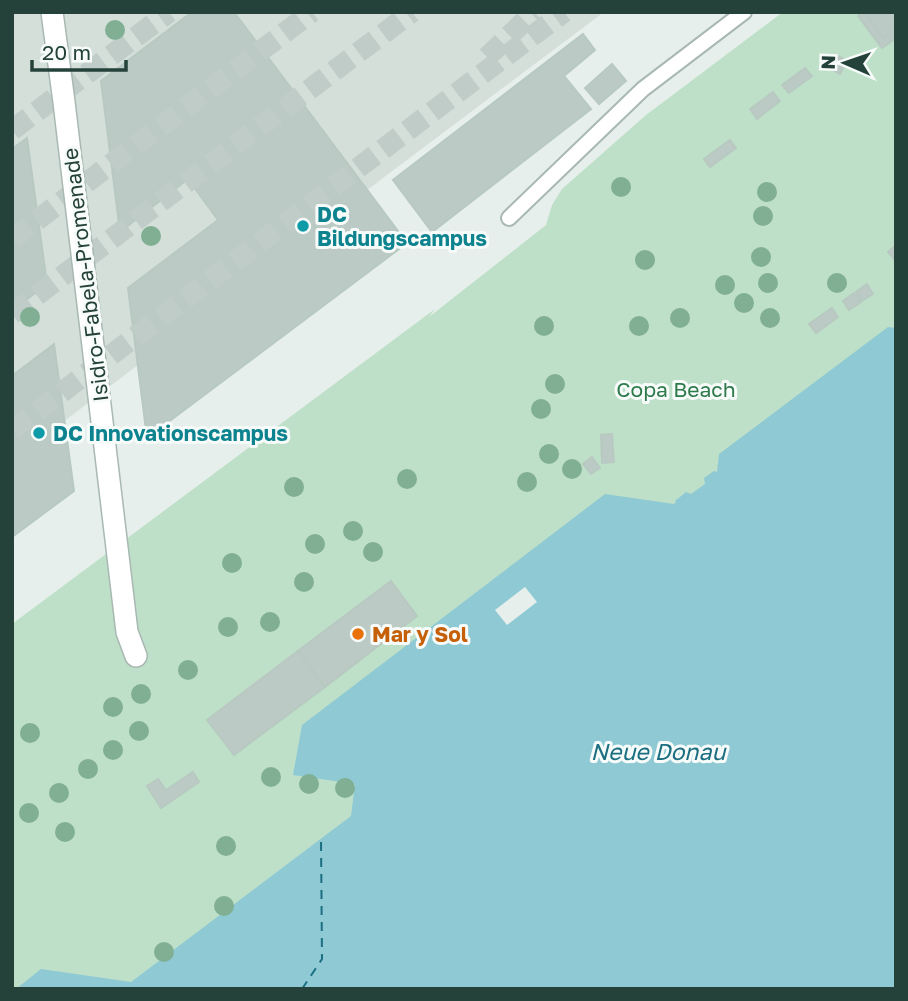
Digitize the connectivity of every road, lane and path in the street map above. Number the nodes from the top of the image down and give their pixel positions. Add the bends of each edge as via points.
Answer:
1 (52, 12) edge
2 (744, 12) edge
3 (509, 218) dead end
4 (136, 656) dead end

1 - 4 street, Isidro-Fabela-Promenade via 127,632
2 - 3 lane via 643,89

